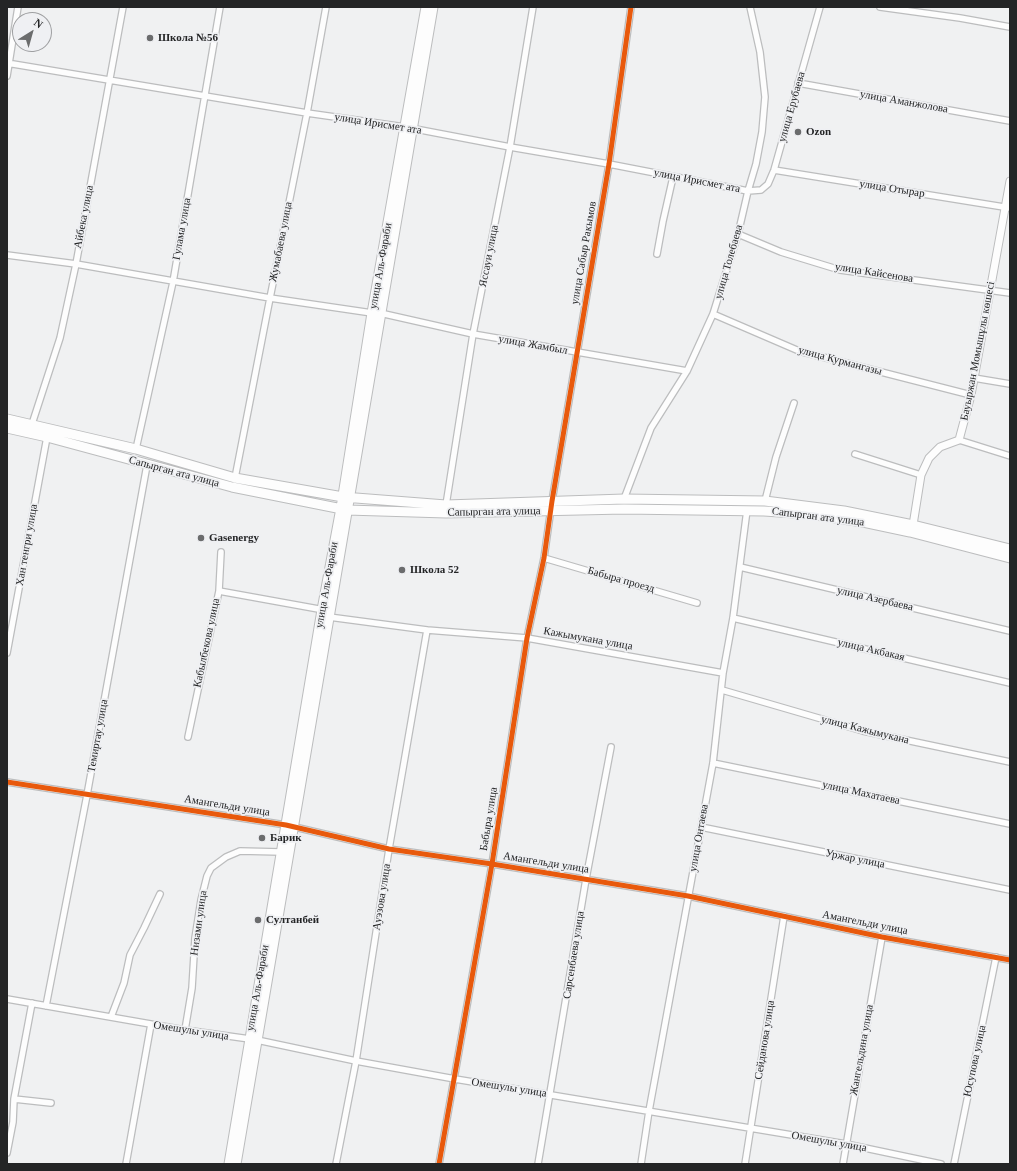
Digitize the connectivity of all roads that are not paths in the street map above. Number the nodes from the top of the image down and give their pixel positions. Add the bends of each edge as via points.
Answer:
1 (18, 7) edge
2 (124, 7) edge
3 (220, 7) edge
4 (326, 7) edge
5 (426, 7) edge
6 (433, 7) edge
7 (533, 7) edge
8 (631, 7) edge
9 (750, 7) edge
10 (820, 7) edge
11 (880, 7) edge
12 (1010, 27) edge
13 (8, 63) edge
14 (7, 76) edge
15 (110, 80) junction
16 (798, 83) junction
17 (205, 96) junction
18 (307, 113) junction
19 (1010, 121) edge
20 (409, 128) junction
21 (510, 147) junction
22 (609, 164) junction
23 (774, 170) junction
24 (673, 177) junction
25 (1010, 181) edge
26 (748, 191) junction
27 (1008, 208) edge
28 (738, 234) junction
29 (657, 254) dead end
30 (7, 255) edge
31 (76, 264) junction
32 (174, 282) junction
33 (990, 290) junction
34 (1010, 293) edge
35 (270, 298) junction
36 (376, 313) junction
37 (713, 314) junction
38 (473, 334) junction
39 (577, 352) junction
40 (687, 371) junction
41 (974, 378) junction
42 (1010, 384) edge
43 (971, 395) junction
44 (794, 403) dead end
45 (7, 419) edge
46 (32, 424) junction
47 (7, 428) edge
48 (47, 437) junction
49 (959, 440) junction
50 (136, 449) junction
51 (855, 454) dead end
52 (1010, 456) edge
53 (147, 465) junction
54 (921, 475) junction
55 (235, 478) junction
56 (346, 497) junction
57 (624, 499) junction
58 (552, 501) junction
59 (765, 501) junction
60 (446, 506) junction
61 (344, 509) junction
62 (747, 510) junction
63 (550, 511) junction
64 (913, 525) junction
65 (1010, 549) edge
66 (222, 552) dead end
67 (544, 558) junction
68 (1010, 558) edge
69 (740, 567) junction
70 (219, 591) junction
71 (697, 602) dead end
72 (327, 613) junction
73 (733, 618) junction
74 (427, 630) junction
75 (1010, 631) edge
76 (527, 638) junction
77 (7, 653) edge
78 (722, 673) junction
79 (1010, 683) edge
80 (722, 690) junction
81 (188, 737) dead end
82 (611, 747) dead end
83 (713, 762) junction
84 (1010, 762) edge
85 (7, 782) edge
86 (87, 795) junction
87 (1010, 824) edge
88 (290, 826) junction
89 (701, 827) junction
90 (390, 849) junction
91 (281, 852) junction
92 (492, 864) junction
93 (586, 879) junction
94 (1010, 890) edge
95 (160, 894) dead end
96 (688, 896) junction
97 (784, 916) junction
98 (882, 937) junction
99 (996, 957) junction
100 (1010, 960) edge
101 (7, 999) edge
102 (32, 1003) junction
103 (46, 1006) junction
104 (111, 1017) junction
105 (151, 1024) junction
106 (185, 1030) junction
107 (253, 1040) junction
108 (356, 1061) junction
109 (455, 1079) junction
110 (551, 1095) junction
111 (14, 1099) junction
112 (51, 1103) dead end
113 (649, 1111) junction
114 (751, 1128) junction
115 (846, 1144) junction
116 (7, 1153) edge
117 (126, 1164) edge
118 (229, 1164) edge
119 (236, 1164) edge
120 (336, 1164) edge
121 (439, 1164) edge
122 (538, 1164) edge
123 (641, 1164) edge
124 (745, 1164) edge
125 (843, 1164) edge
126 (941, 1164) edge
127 (954, 1164) edge

1 - 13 street
2 - 15 street, Айбека улица
3 - 17 street, Гулама улица
4 - 18 street, Жумабаева улица
5 - 20 main road, улица Аль-Фараби
6 - 20 main road, улица Аль-Фараби
7 - 21 street, Яссауи улица
8 - 22 street, улица Сабыр Ракымов
9 - 26 street, улица Толебаева via 760,52 765,97 762,132
10 - 16 street, улица Ерубаева
11 - 12 street
13 - 14 street
13 - 15 street, улица Ирисмет ата
15 - 17 street, улица Ирисмет ата
15 - 31 street, Айбека улица
16 - 19 street, улица Аманжолова
16 - 23 street, улица Ерубаева
17 - 18 street, улица Ирисмет ата
17 - 32 street, Гулама улица
18 - 20 street, улица Ирисмет ата
18 - 35 street, Жумабаева улица
20 - 21 street, улица Ирисмет ата
20 - 36 main road, улица Аль-Фараби
21 - 22 street, улица Ирисмет ата
21 - 38 street, Яссауи улица
22 - 24 street, улица Ирисмет ата
22 - 39 street, улица Сабыр Ракымов
23 - 26 street, улица Ерубаева via 768,184 761,190
23 - 27 street, улица Отырар
24 - 26 street, улица Ирисмет ата
24 - 29 street
25 - 27 street, Бауыржан Момышұлы көшесі
26 - 28 street, улица Толебаева
27 - 33 street, Бауыржан Момышұлы көшесі
28 - 33 street, улица Кайсенова via 781,252 840,270
28 - 37 street, улица Толебаева
30 - 31 street, улица Жамбыл
31 - 32 street, улица Жамбыл
31 - 46 street, Айбека улица via 60,338
32 - 35 street, улица Жамбыл
32 - 50 street, Гулама улица
33 - 34 street, улица Кайсенова
33 - 41 street, Бауыржан Момышұлы көшесі
35 - 36 street, улица Жамбыл
35 - 55 street, Жумабаева улица
36 - 38 street, улица Жамбыл
36 - 56 main road, улица Аль-Фараби
37 - 40 street, улица Толебаева
37 - 43 street, улица Курмангазы via 799,351
38 - 39 street, улица Жамбыл
38 - 60 street, Яссауи улица
39 - 40 street, улица Жамбыл
39 - 58 street, улица Сабыр Ракымов
40 - 57 street, улица Толебаева via 651,428
41 - 42 street
41 - 43 street, Бауыржан Момышұлы көшесі
43 - 49 street, Бауыржан Момышұлы көшесі
44 - 59 street
45 - 46 main road, Сапырган ата улица
46 - 50 main road, Сапырган ата улица
47 - 48 main road, Сапырган ата улица
48 - 53 main road, Сапырган ата улица
48 - 77 street, Хан тенгри улица
49 - 52 street
49 - 54 street via 940,447 930,458
50 - 55 main road, Сапырган ата улица
51 - 54 street
53 - 61 main road, Сапырган ата улица via 232,487
53 - 86 street, Темиртау улица
54 - 64 street
55 - 56 main road, Сапырган ата улица
56 - 60 main road, Сапырган ата улица
56 - 61 main road, улица Аль-Фараби
57 - 58 main road, Сапырган ата улица
57 - 59 main road, Сапырган ата улица
58 - 60 main road, Сапырган ата улица
58 - 63 street, Бабыра улица
59 - 64 main road, Сапырган ата улица via 844,511
61 - 63 main road, Сапырган ата улица via 446,513
61 - 72 main road, улица Аль-Фараби
62 - 63 main road, Сапырган ата улица
62 - 68 main road, Сапырган ата улица via 809,514 863,522
62 - 69 street, улица Онтаева
63 - 67 street, Бабыра улица
64 - 65 main road, Сапырган ата улица
66 - 70 street
67 - 71 street, Бабыра проезд
67 - 76 street, Бабыра улица
69 - 73 street, улица Онтаева
69 - 75 street, улица Азербаева
70 - 72 street, Кабылбекова улица
70 - 81 street, Кабылбекова улица
72 - 74 street, Кажымукана улица
72 - 88 main road, улица Аль-Фараби
73 - 78 street, улица Онтаева
73 - 79 street, улица Акбакая
74 - 76 street, Кажымукана улица
74 - 90 street, Ауэзова улица
76 - 78 street, Кажымукана улица
76 - 92 street, Бабыра улица
78 - 80 street, улица Онтаева
80 - 83 street, улица Онтаева
80 - 84 street, улица Кажымукана via 863,731
82 - 93 street, Сарсенбаева улица
83 - 87 street, улица Махатаева
83 - 89 street, улица Онтаева
85 - 86 street, Амангельди улица
86 - 88 street, Амангельди улица
86 - 103 street, Темиртау улица
88 - 90 street, Амангельди улица
88 - 91 main road, улица Аль-Фараби
88 - 107 main road, улица Аль-Фараби
89 - 94 street, Уржар улица
89 - 96 street, улица Онтаева
90 - 92 street, Амангельди улица
90 - 108 street, Ауэзова улица
91 - 106 street, Низами улица via 240,851 211,868 201,900
91 - 107 main road, улица Аль-Фараби
92 - 93 street, Амангельди улица
92 - 109 street, Бабыра улица
93 - 96 street, Амангельди улица
93 - 110 street, Сарсенбаева улица
95 - 104 street via 130,954 124,983
96 - 97 street, Амангельди улица
96 - 113 street, улица Онтаева
97 - 98 street, Амангельди улица
97 - 114 street, Сейданова улица
98 - 99 street, Амангельди улица
98 - 115 street, Жангельдина улица
99 - 100 street, Амангельди улица
99 - 127 street, Юсупова улица
101 - 102 street, Омешулы улица
102 - 103 street, Омешулы улица
102 - 111 street
103 - 104 street, Омешулы улица
104 - 105 street, Омешулы улица
105 - 106 street, Омешулы улица
105 - 117 street
106 - 107 street, Омешулы улица
107 - 108 street, Омешулы улица
107 - 118 main road, улица Аль-Фараби
107 - 119 main road, улица Аль-Фараби
108 - 109 street, Омешулы улица
108 - 120 street, Ауэзова улица
109 - 110 street, Омешулы улица
109 - 121 street, Бабыра улица
110 - 113 street, Омешулы улица
110 - 122 street, Сарсенбаева улица
111 - 112 street
111 - 116 street
113 - 114 street, Омешулы улица
113 - 123 street, улица Онтаева
114 - 115 street, Омешулы улица
114 - 124 street, Сейданова улица
115 - 125 street, Жангельдина улица
115 - 126 street, Омешулы улица

